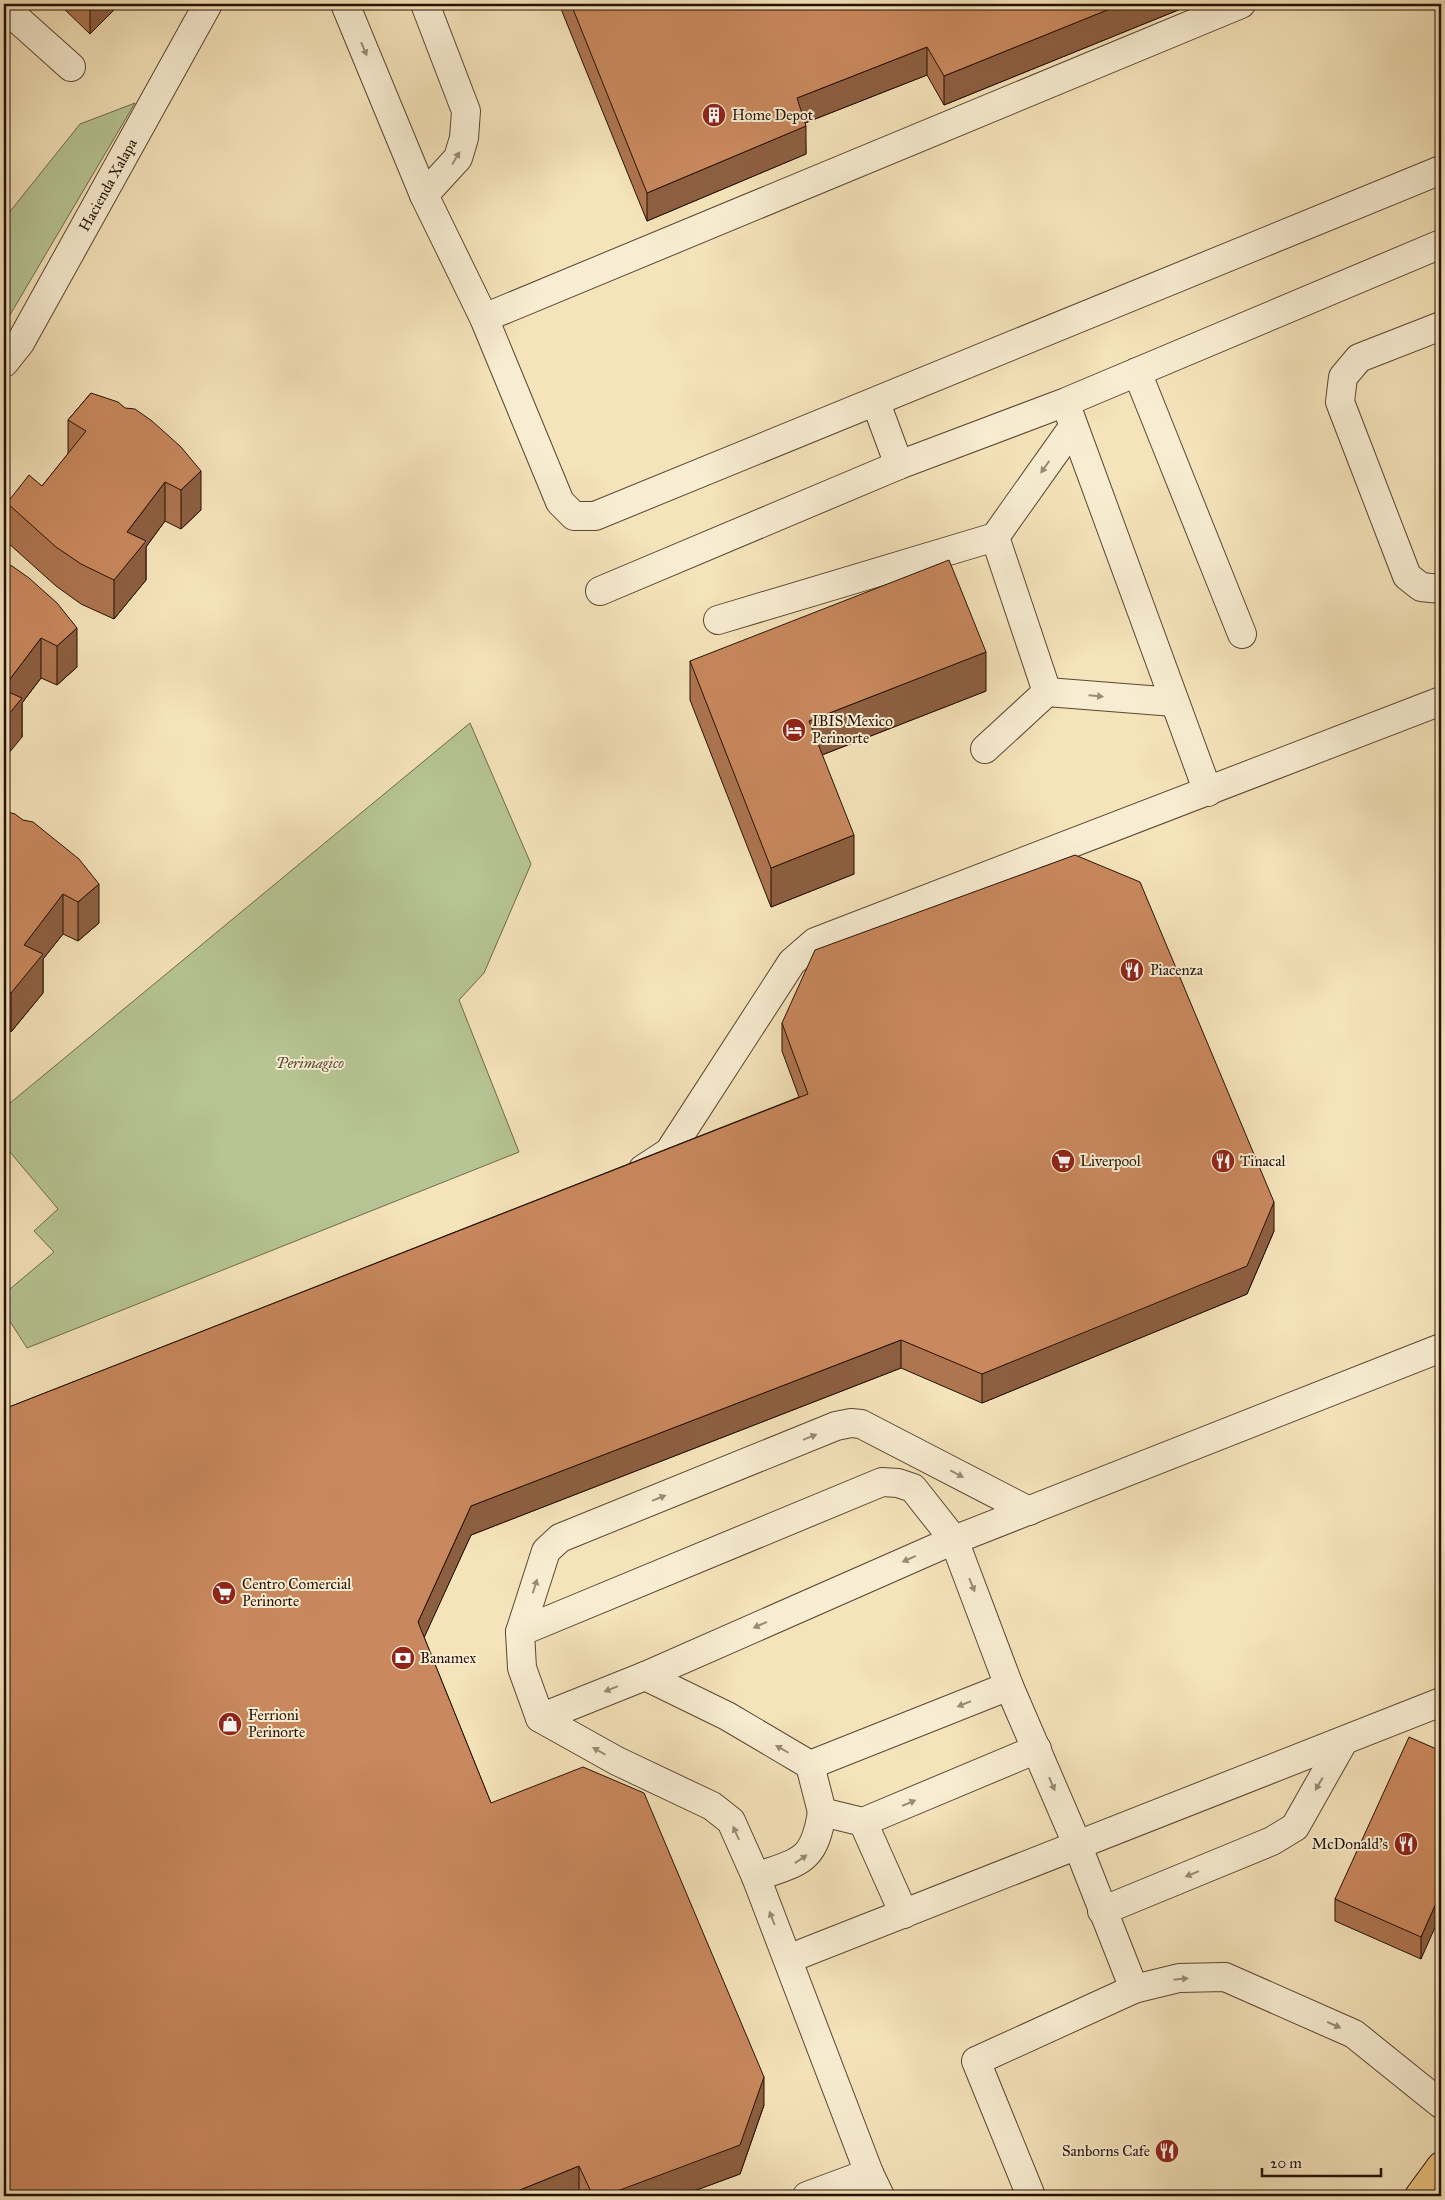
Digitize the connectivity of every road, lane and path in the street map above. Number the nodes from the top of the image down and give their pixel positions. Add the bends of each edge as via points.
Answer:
1 (208, 4) edge
2 (345, 4) edge
3 (425, 4) edge
4 (1241, 4) edge
5 (4, 6) edge
6 (71, 67) dead end
7 (1441, 170) edge
8 (424, 195) junction
9 (1441, 244) edge
10 (484, 318) junction
11 (1441, 326) edge
12 (4, 363) edge
13 (1137, 372) junction
14 (876, 403) junction
15 (1069, 415) junction
16 (899, 465) junction
17 (996, 536) junction
18 (1441, 589) edge
19 (600, 591) dead end
20 (718, 620) dead end
21 (1242, 634) dead end
22 (1047, 692) junction
23 (1441, 701) edge
24 (1174, 702) junction
25 (985, 749) dead end
26 (1208, 792) junction
27 (620, 1179) edge
28 (1441, 1348) edge
29 (1029, 1511) junction
30 (954, 1540) junction
31 (520, 1632) junction
32 (645, 1676) junction
33 (1009, 1686) junction
34 (1441, 1702) edge
35 (540, 1718) junction
36 (1343, 1742) junction
37 (1037, 1750) junction
38 (810, 1765) junction
39 (822, 1812) junction
40 (864, 1822) junction
41 (1077, 1844) junction
42 (756, 1877) junction
43 (1102, 1911) junction
44 (904, 1914) junction
45 (788, 1959) junction
46 (1134, 1989) junction
47 (1441, 2104) edge
48 (1441, 2166) edge
49 (874, 2185) edge
50 (1029, 2193) edge
51 (807, 2196) edge
52 (1419, 2196) edge

1 - 12 street, Hacienda Xalapa via 20,343
2 -> 8 street
8 -> 3 street via 458,158 464,138 466,111
4 - 10 street
5 - 6 street
7 - 14 street
8 - 10 street
9 - 13 street
10 - 14 street via 560,502 574,516 595,516
11 - 18 street via 1359,358 1343,377 1340,402 1407,576 1421,587
13 - 15 street
13 - 21 street
14 - 16 street
15 - 16 street
15 -> 17 street
15 - 24 street
16 - 19 street
17 - 20 street
17 - 22 street
22 -> 24 street
22 - 25 street
23 - 26 street
24 - 26 street
26 - 27 street via 815,942 792,962 669,1152 639,1172
28 - 29 street
29 - 30 street
31 -> 29 street via 546,1551 560,1538 851,1422 861,1424
30 - 31 street via 912,1488 882,1482
30 -> 32 street
30 -> 33 street
31 - 35 street via 522,1668
32 -> 35 street
38 -> 32 street via 727,1716
33 - 37 street
33 -> 38 street
34 - 36 street
42 -> 35 street via 731,1821 712,1806 617,1761
36 - 41 street
36 -> 43 street via 1295,1827 1272,1842
40 -> 37 street
37 -> 41 street
38 - 39 street
39 - 40 street
42 -> 39 street via 794,1863 810,1852
40 - 44 street
41 - 43 street
41 - 44 street
45 -> 42 street
43 - 46 street
44 - 45 street
45 - 49 street
46 -> 47 street via 1180,1978 1225,1977 1354,2034
46 - 50 street via 976,2061
48 - 52 main road
49 - 51 street

